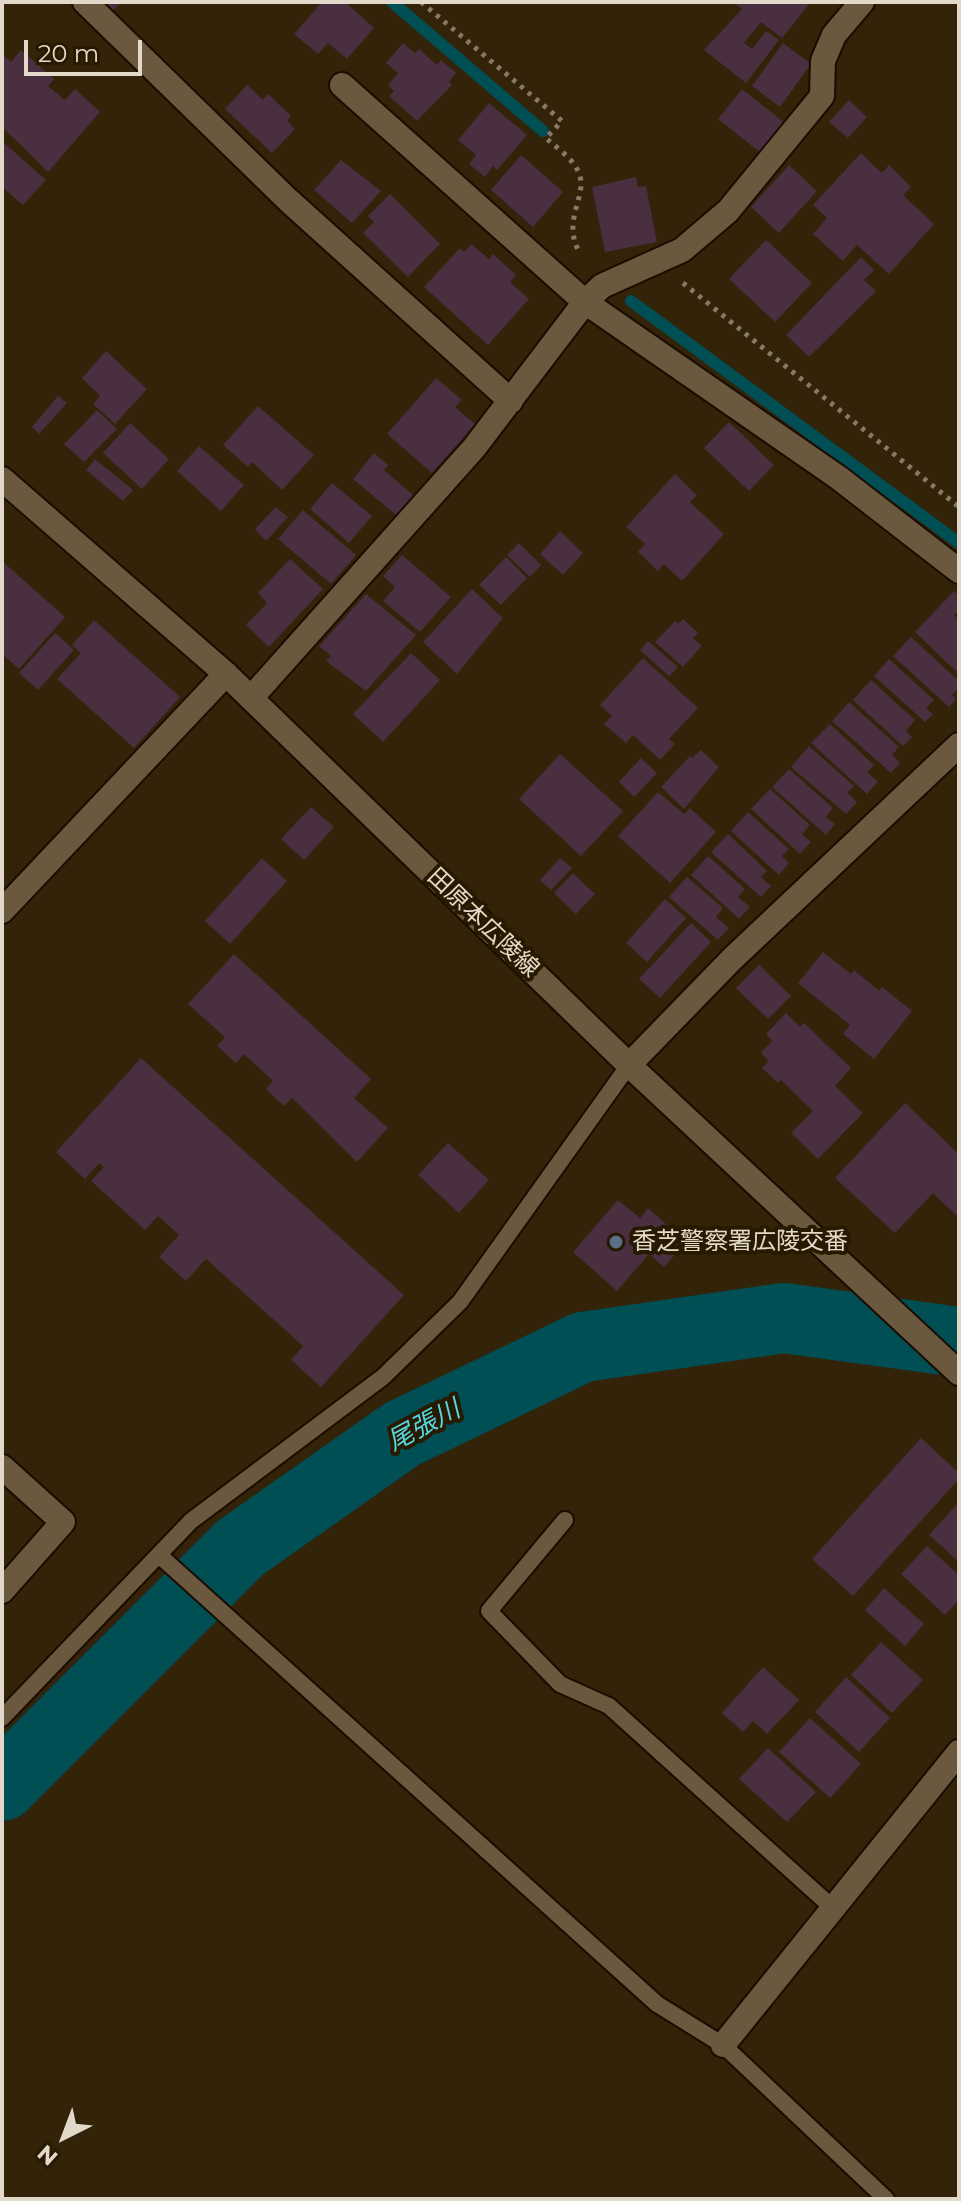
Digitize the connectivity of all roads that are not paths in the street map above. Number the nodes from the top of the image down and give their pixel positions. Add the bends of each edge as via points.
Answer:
1 (85, 2) edge
2 (862, 2) edge
3 (342, 85) dead end
4 (593, 294) junction
5 (511, 401) junction
6 (2, 479) edge
7 (959, 571) edge
8 (226, 674) junction
9 (251, 698) junction
10 (959, 745) edge
11 (2, 911) edge
12 (629, 1065) junction
13 (959, 1373) edge
14 (2, 1467) edge
15 (565, 1520) dead end
16 (165, 1561) junction
17 (2, 1591) edge
18 (2, 1718) edge
19 (959, 1752) edge
20 (834, 1909) junction
21 (723, 2045) junction
22 (886, 2199) edge

1 - 5 street via 288,200
2 - 4 street via 834,35 823,61 822,96 728,211 682,250
3 - 4 street
4 - 5 street
4 - 7 street
5 - 9 street
6 - 8 street, 田原本広陵線
8 - 9 street, 田原本広陵線
8 - 11 street
9 - 12 street, 田原本広陵線
10 - 12 street via 732,959
12 - 13 street, 田原本広陵線
12 - 16 lane via 460,1302 383,1377 191,1521
14 - 17 street via 63,1522
15 - 20 lane via 489,1611 560,1684 609,1706
16 - 18 lane
16 - 21 lane via 657,2004
19 - 20 street
20 - 21 street
21 - 22 lane

